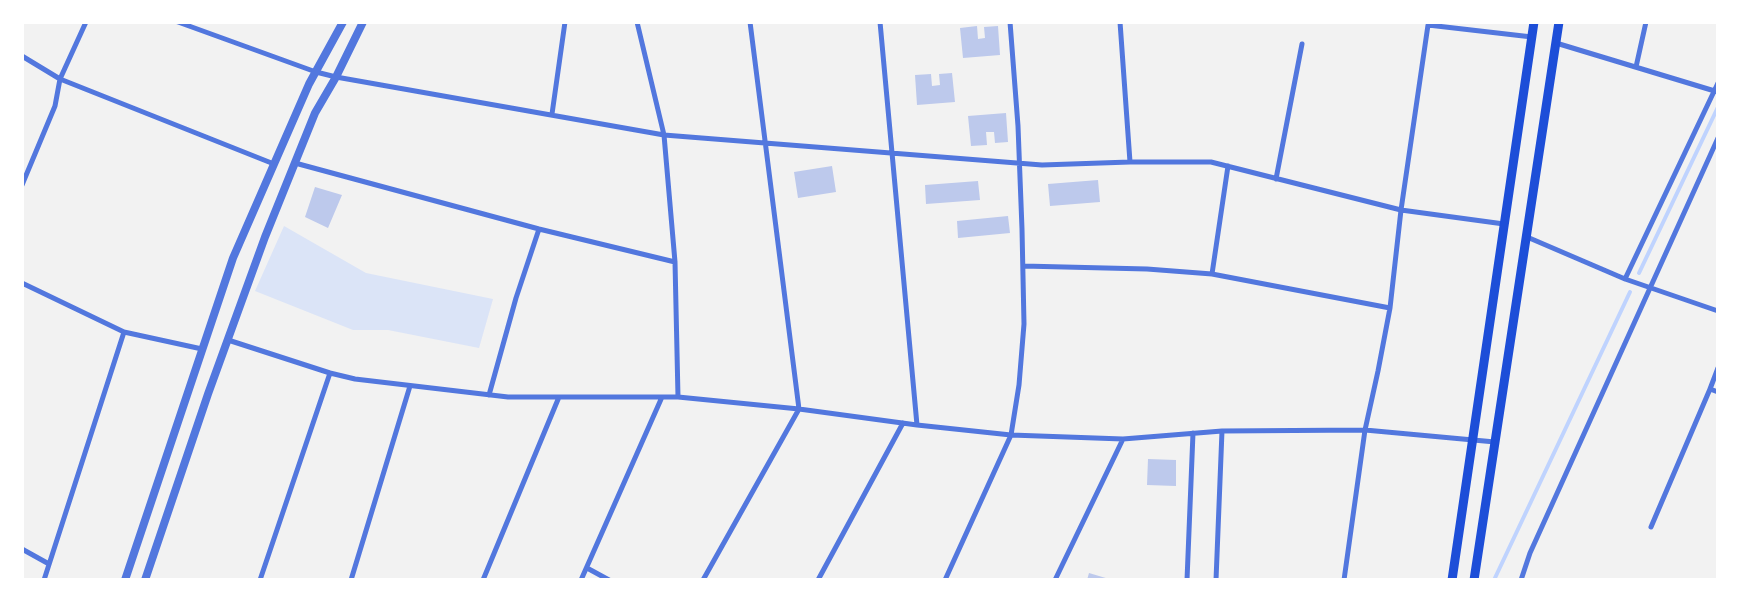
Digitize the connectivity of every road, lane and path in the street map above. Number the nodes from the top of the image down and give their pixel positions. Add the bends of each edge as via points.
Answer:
1 (86, 22) edge
2 (178, 22) edge
3 (343, 22) edge
4 (363, 22) edge
5 (565, 22) edge
6 (637, 22) edge
7 (750, 22) edge
8 (880, 22) edge
9 (1010, 22) edge
10 (1120, 22) edge
11 (1534, 22) edge
12 (1559, 22) edge
13 (1646, 22) edge
14 (1532, 37) junction
15 (1556, 43) junction
16 (1302, 44) dead end
17 (22, 56) edge
18 (1636, 67) junction
19 (316, 72) junction
20 (336, 77) junction
21 (60, 79) junction
22 (1718, 83) edge
23 (1716, 91) edge
24 (552, 114) junction
25 (664, 135) junction
26 (1718, 138) edge
27 (764, 143) junction
28 (891, 153) junction
29 (1130, 162) junction
30 (295, 163) junction
31 (1019, 163) junction
32 (274, 164) junction
33 (1228, 166) junction
34 (1276, 179) junction
35 (22, 185) edge
36 (1400, 210) junction
37 (1504, 224) junction
38 (540, 228) junction
39 (1527, 237) junction
40 (675, 262) junction
41 (1023, 266) junction
42 (1212, 274) junction
43 (1626, 279) junction
44 (22, 283) edge
45 (1651, 288) junction
46 (1390, 308) junction
47 (1718, 311) edge
48 (124, 332) junction
49 (228, 340) junction
50 (202, 349) junction
51 (1718, 368) edge
52 (330, 373) junction
53 (410, 386) junction
54 (1710, 388) junction
55 (1718, 392) edge
56 (489, 395) junction
57 (559, 397) junction
58 (662, 397) junction
59 (678, 397) junction
60 (799, 409) junction
61 (903, 423) junction
62 (918, 425) junction
63 (1365, 430) junction
64 (1222, 431) junction
65 (1193, 433) junction
66 (1011, 435) junction
67 (1123, 439) junction
68 (1473, 439) junction
69 (1495, 442) junction
70 (1651, 527) dead end
71 (22, 550) edge
72 (49, 564) junction
73 (587, 568) junction
74 (44, 580) edge
75 (125, 580) edge
76 (145, 580) edge
77 (260, 580) edge
78 (352, 580) edge
79 (483, 580) edge
80 (581, 580) edge
81 (609, 580) edge
82 (703, 580) edge
83 (818, 580) edge
84 (945, 580) edge
85 (1055, 580) edge
86 (1187, 580) edge
87 (1216, 580) edge
88 (1344, 580) edge
89 (1452, 580) edge
90 (1474, 580) edge
91 (1521, 580) edge

1 - 21 street
2 - 19 street
3 - 19 street
4 - 20 street
5 - 24 street
6 - 25 street
7 - 27 street
8 - 28 street
9 - 31 street
10 - 29 street
11 - 14 main road
12 - 15 main road
13 - 18 street
14 - 36 street via 1428,25
14 - 37 main road
15 - 18 street
15 - 39 main road
16 - 34 street
17 - 21 street
18 - 23 street
19 - 20 street
19 - 32 street
20 - 24 street
20 - 30 street via 315,113
21 - 32 street
21 - 35 street via 55,106
22 - 23 street
23 - 43 street
24 - 25 street
25 - 27 street
25 - 40 street
26 - 45 street
27 - 28 street
27 - 60 street
28 - 31 street
28 - 62 street
29 - 31 street
29 - 33 street via 1211,162
30 - 38 street
30 - 49 street
31 - 41 street
32 - 50 street via 233,258
33 - 34 street
33 - 42 street
34 - 36 street
36 - 37 street
36 - 46 street
37 - 68 main road
38 - 40 street
38 - 56 street via 516,298
39 - 43 street
39 - 69 main road
40 - 59 street
41 - 42 street
41 - 66 street via 1024,324
42 - 46 street
43 - 45 street
44 - 48 street
45 - 47 street
45 - 91 street via 1530,553
46 - 63 street
48 - 50 street
48 - 72 street
49 - 52 street
49 - 76 street
50 - 75 street
51 - 54 street
52 - 53 street
52 - 77 street
53 - 56 street
53 - 78 street
54 - 55 street
54 - 70 street
56 - 57 street
57 - 58 street
57 - 79 street
58 - 59 street
58 - 73 street
59 - 60 street
60 - 61 street
60 - 82 street
61 - 62 street
61 - 83 street
62 - 66 street
63 - 64 street
63 - 68 street
63 - 88 street
64 - 65 street
64 - 87 street
65 - 67 street
65 - 86 street
66 - 67 street
66 - 84 street
67 - 85 street
68 - 69 street
68 - 89 main road
69 - 90 main road
71 - 72 street
72 - 74 street
73 - 80 street
73 - 81 street

